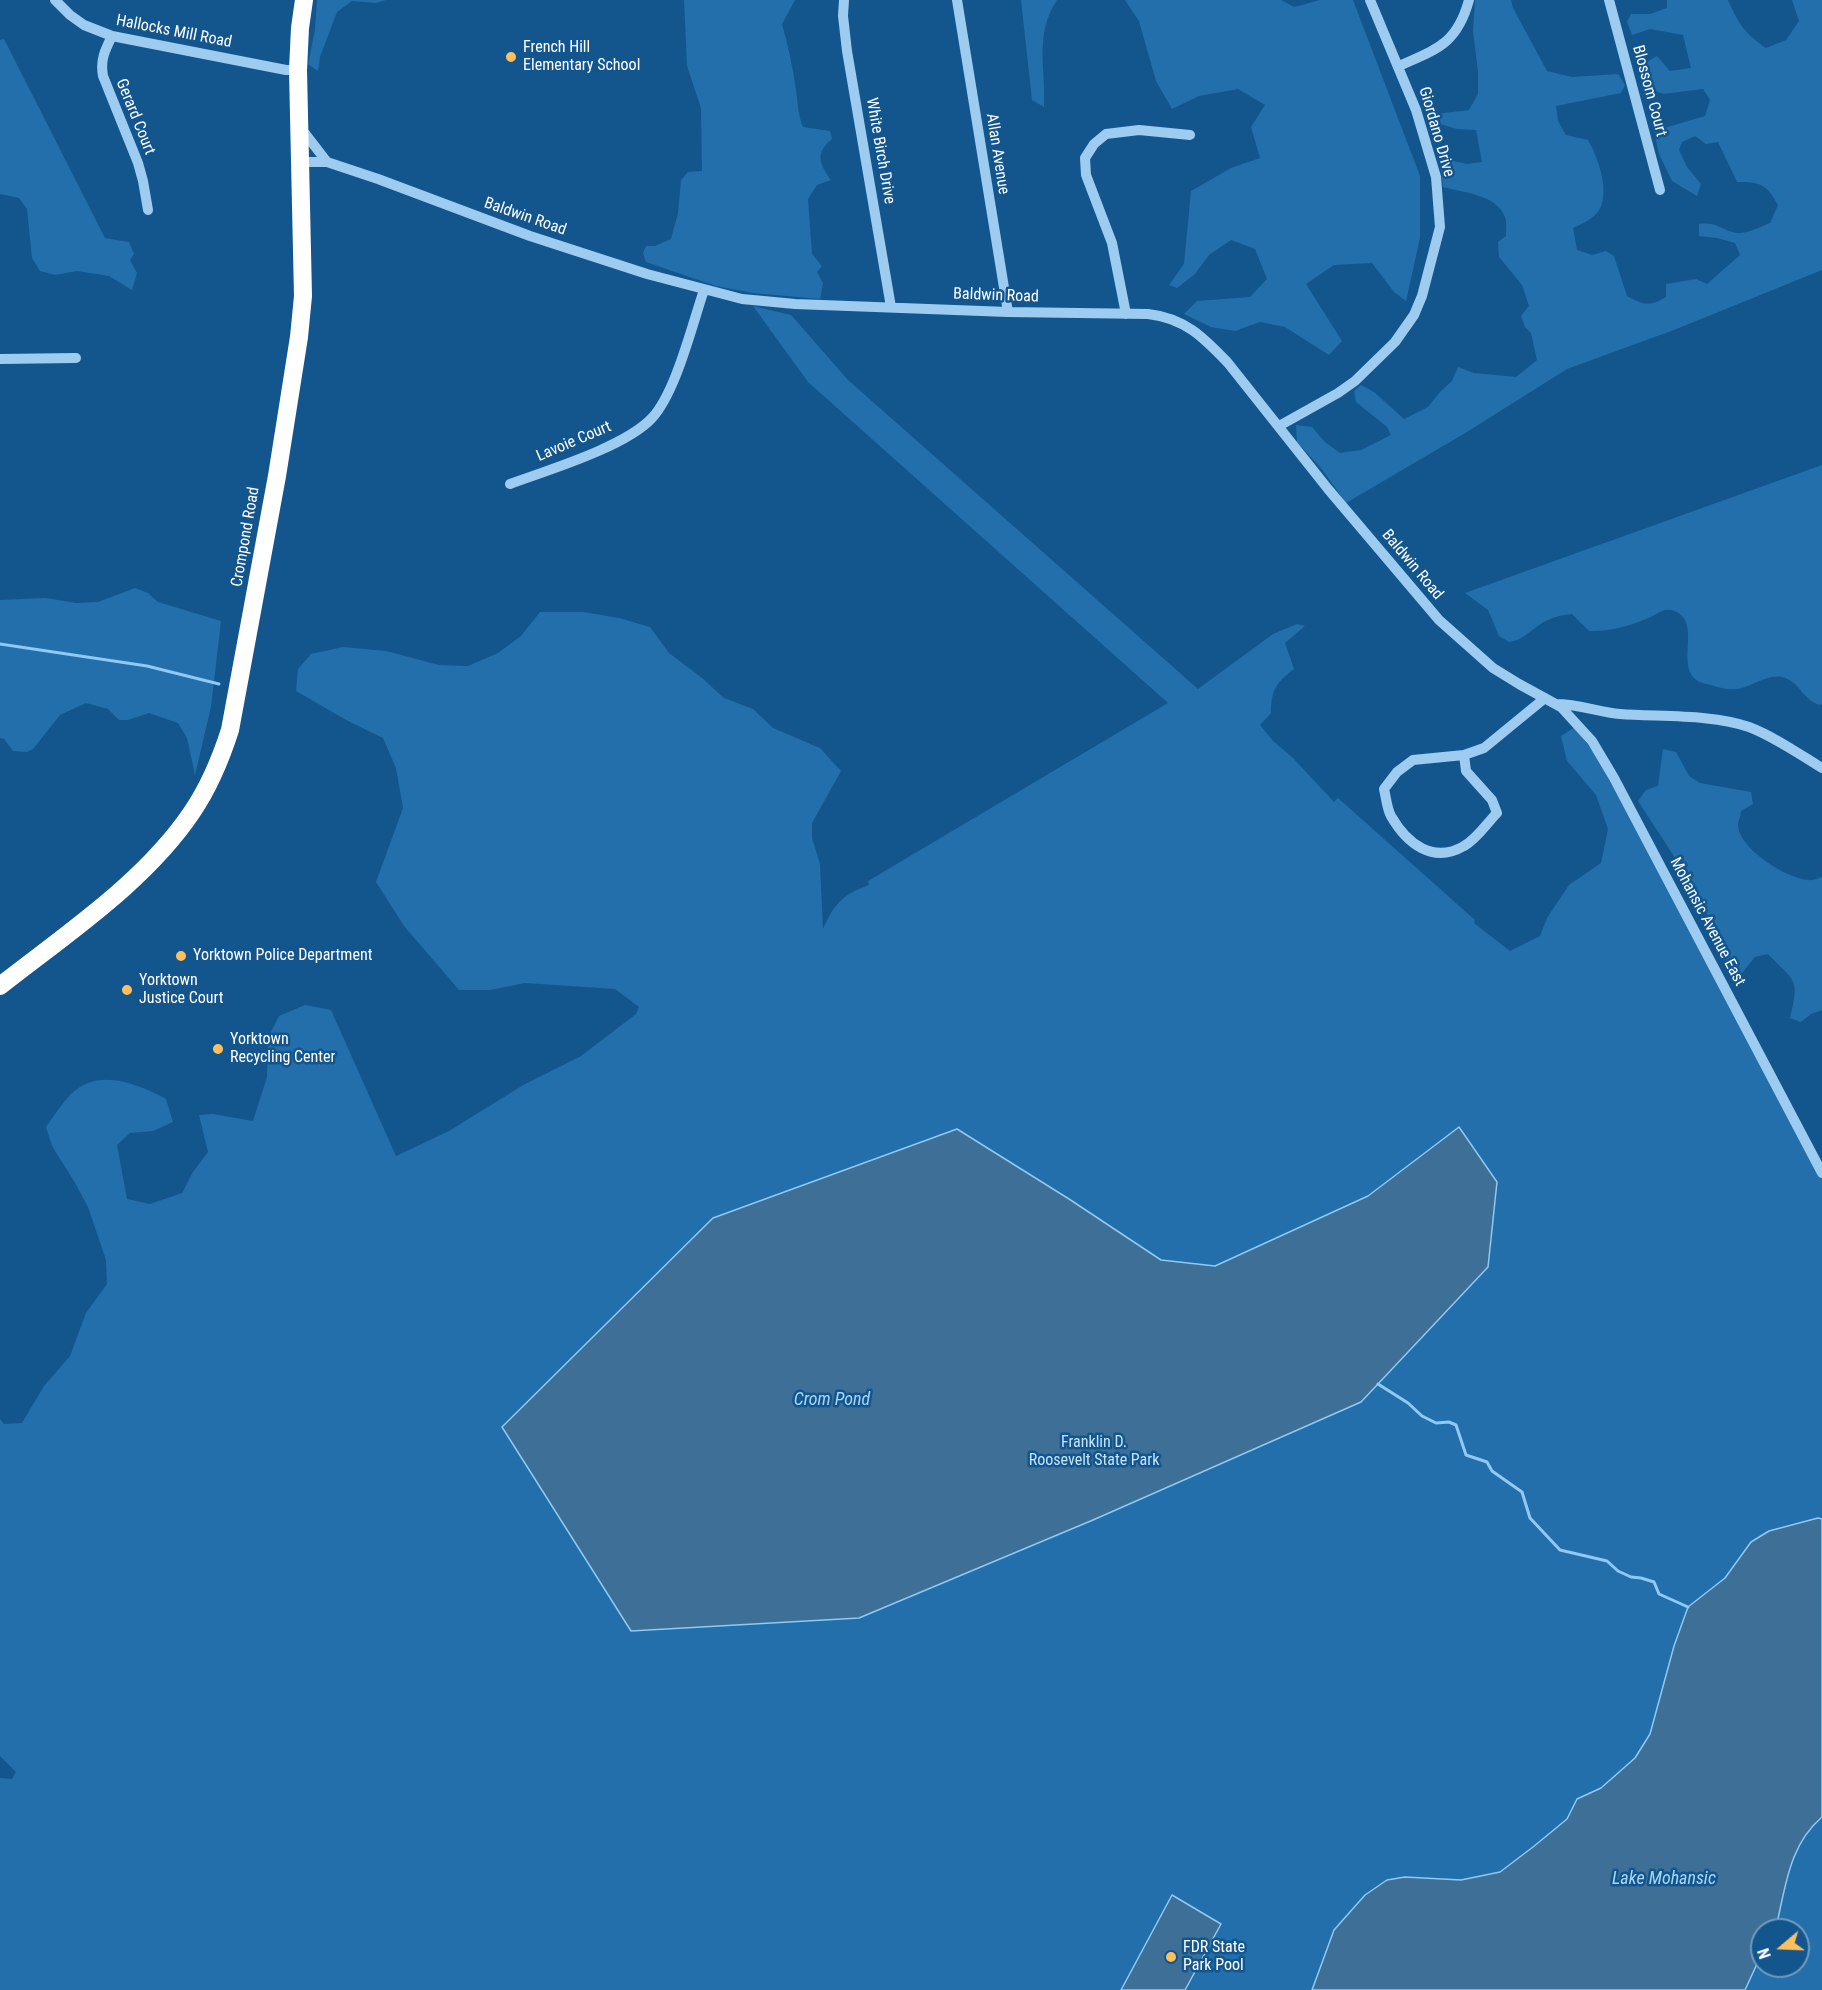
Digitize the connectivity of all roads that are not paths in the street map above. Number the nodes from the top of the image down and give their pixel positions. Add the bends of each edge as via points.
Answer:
1 (55, 0) edge
2 (304, 0) edge
3 (844, 0) edge
4 (957, 0) edge
5 (1370, 0) edge
6 (1469, 0) edge
7 (1609, 0) edge
8 (112, 36) junction
9 (1399, 66) junction
10 (298, 70) junction
11 (300, 127) junction
12 (1190, 135) dead end
13 (301, 162) junction
14 (327, 162) junction
15 (1660, 190) dead end
16 (148, 210) dead end
17 (704, 290) junction
18 (891, 307) junction
19 (1008, 312) junction
20 (1126, 314) junction
21 (76, 358) dead end
22 (0, 359) edge
23 (1279, 426) junction
24 (510, 484) dead end
25 (1550, 700) junction
26 (1464, 755) junction
27 (1822, 768) edge
28 (0, 986) edge
29 (1822, 1173) edge

1 - 8 street, Hallocks Mill Road via 84,25
2 - 10 highway, Crompond Road
3 - 18 street, White Birch Drive via 847,51
4 - 19 street, Allan Avenue
5 - 9 street, Giordano Drive
6 - 9 street via 1462,21 1446,42
7 - 15 street, Blossom Court
8 - 10 street, Hallocks Mill Road
8 - 16 street, Gerard Court via 100,65 138,163
9 - 23 street, Giordano Drive via 1436,177 1440,227 1422,296 1395,342 1369,369 1338,393
10 - 11 highway, Crompond Road
11 - 13 highway, Crompond Road
11 - 14 street
12 - 20 street via 1139,130 1106,134 1085,158 1086,175 1112,243
13 - 14 street, Baldwin Road
13 - 28 highway, Crompond Road via 303,296 298,350 243,668 224,750 194,811 160,852 120,890
14 - 17 street, Baldwin Road via 530,236
17 - 18 street, Baldwin Road via 776,303
17 - 24 street, Lavoie Court via 678,370 652,418 607,447
18 - 19 street, Baldwin Road
19 - 20 street, Baldwin Road
20 - 23 street, Baldwin Road via 1163,316 1184,324 1228,363
21 - 22 street
23 - 25 street, Baldwin Road via 1439,620 1493,668
25 - 26 street via 1484,748
25 - 27 street, Baldwin Road via 1600,712 1737,723 1761,732
25 - 29 street, Mohansic Avenue East via 1582,727 1604,760
26 - 26 street via 1413,759 1384,789 1390,815 1420,849 1439,854 1466,845 1497,813 1492,800 1466,771

